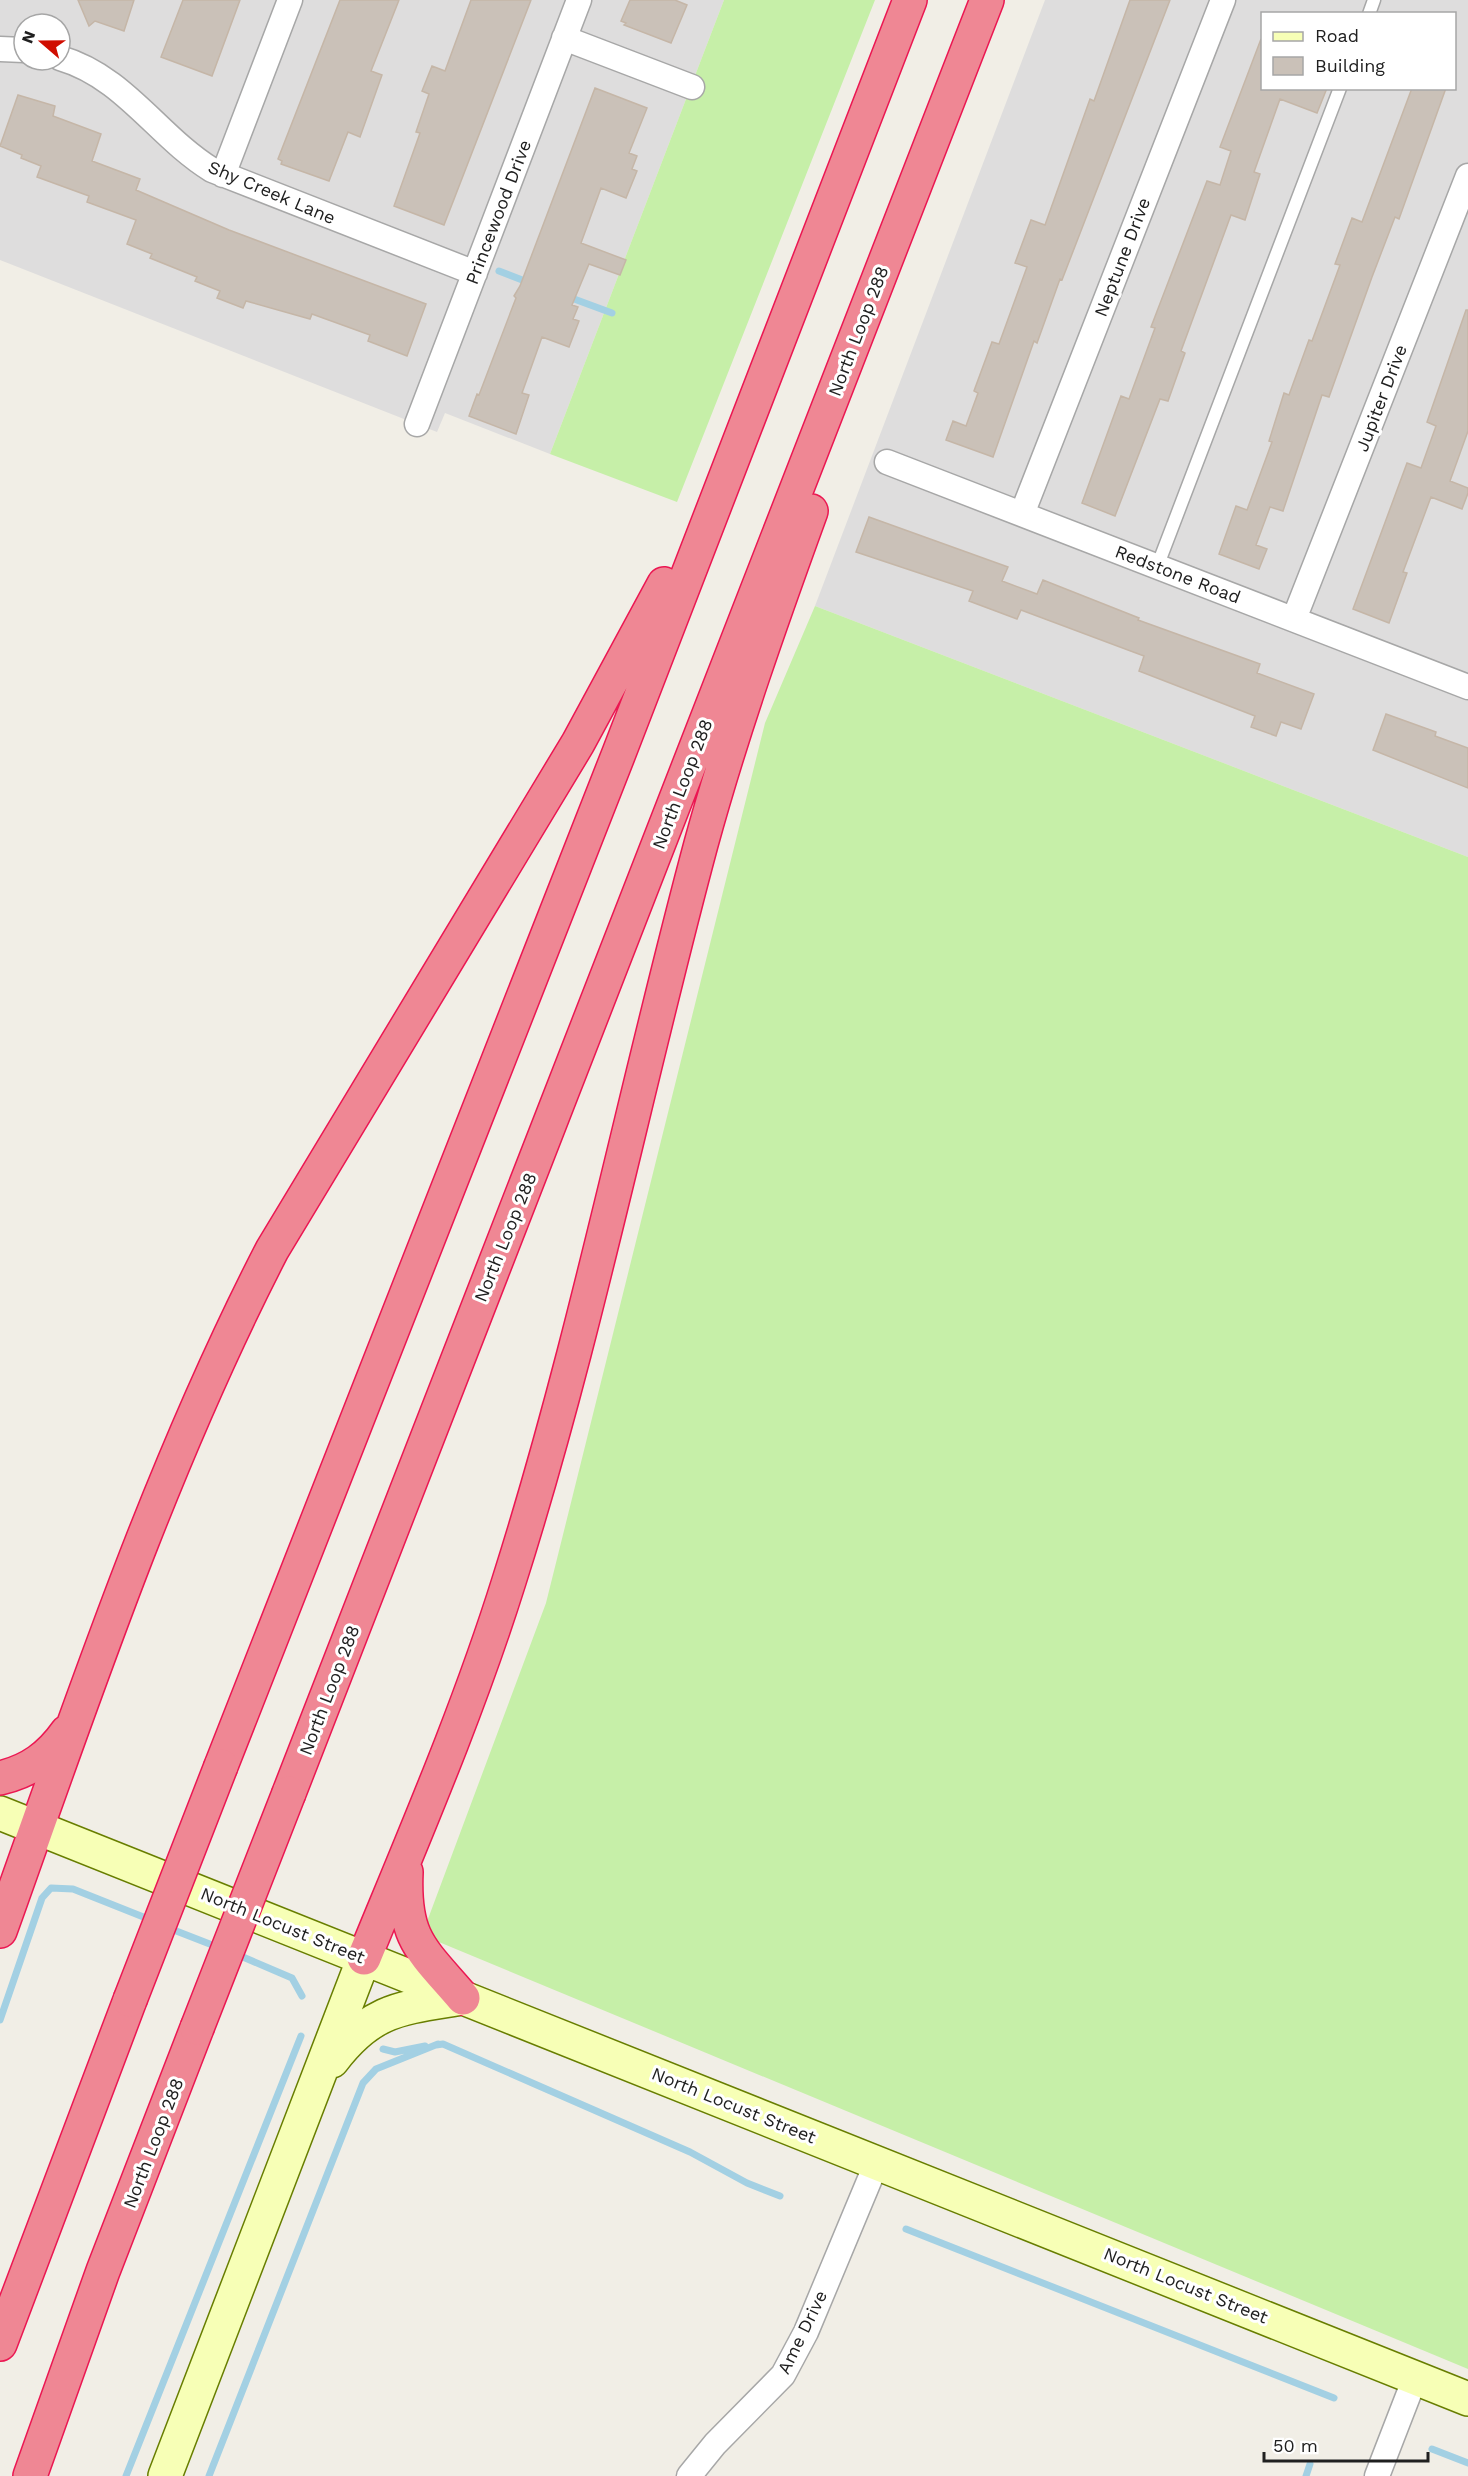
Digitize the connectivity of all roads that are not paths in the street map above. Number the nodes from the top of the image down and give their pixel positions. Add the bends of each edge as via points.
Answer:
1 (290, 0) edge
2 (579, 0) edge
3 (910, 0) edge
4 (987, 0) edge
5 (1223, 0) edge
6 (564, 38) junction
7 (72, 63) edge
8 (692, 87) dead end
9 (1339, 90) edge
10 (928, 152) junction
11 (223, 175) junction
12 (1468, 176) edge
13 (475, 273) junction
14 (768, 366) junction
15 (417, 424) dead end
16 (887, 462) dead end
17 (1022, 514) junction
18 (1157, 567) junction
19 (1294, 620) junction
20 (1468, 687) edge
21 (76, 1721) junction
22 (0, 1778) edge
23 (0, 1813) edge
24 (37, 1828) junction
25 (408, 1850) junction
26 (0, 1894) edge
27 (0, 1900) edge
28 (0, 1931) edge
29 (364, 1958) junction
30 (463, 1998) junction
31 (316, 2081) junction
32 (877, 2162) junction
33 (0, 2344) edge
34 (1415, 2378) junction
35 (1468, 2399) edge
36 (30, 2476) edge
37 (165, 2476) edge
38 (689, 2476) edge
39 (1377, 2476) edge

1 - 11 street
2 - 6 street, Princewood Drive
3 - 14 highway
4 - 10 highway, North Loop 288
5 - 17 street, Neptune Drive
6 - 8 street
6 - 13 street, Princewood Drive
7 - 11 street, Shy Creek Lane via 111,82 179,147
9 - 18 lane
10 - 25 highway via 884,314 719,781 573,1354 510,1581
10 - 36 highway, North Loop 288, bridge via 103,2271
11 - 13 street, Shy Creek Lane
12 - 19 street, Jupiter Drive
13 - 15 street, Princewood Drive
14 - 21 highway via 709,496 617,675 272,1250 238,1316 168,1480
14 - 33 highway, bridge via 130,2000
16 - 17 street, Redstone Road
17 - 18 street, Redstone Road
18 - 19 street, Redstone Road
19 - 20 street, Redstone Road
21 - 22 highway via 53,1752 32,1766
21 - 24 highway
23 - 24 main road, North Locust Street
24 - 28 highway
24 - 29 main road, North Locust Street
25 - 29 highway
25 - 30 highway via 405,1907 409,1925 428,1958
26 - 27 highway
29 - 30 main road, North Locust Street
29 - 31 main road
30 - 31 main road via 408,2007 373,2020 346,2043
30 - 32 main road, North Locust Street
31 - 37 main road
32 - 34 main road, North Locust Street
32 - 38 street, Ame Drive via 806,2332 783,2375
34 - 35 main road, North Locust Street
34 - 39 street

